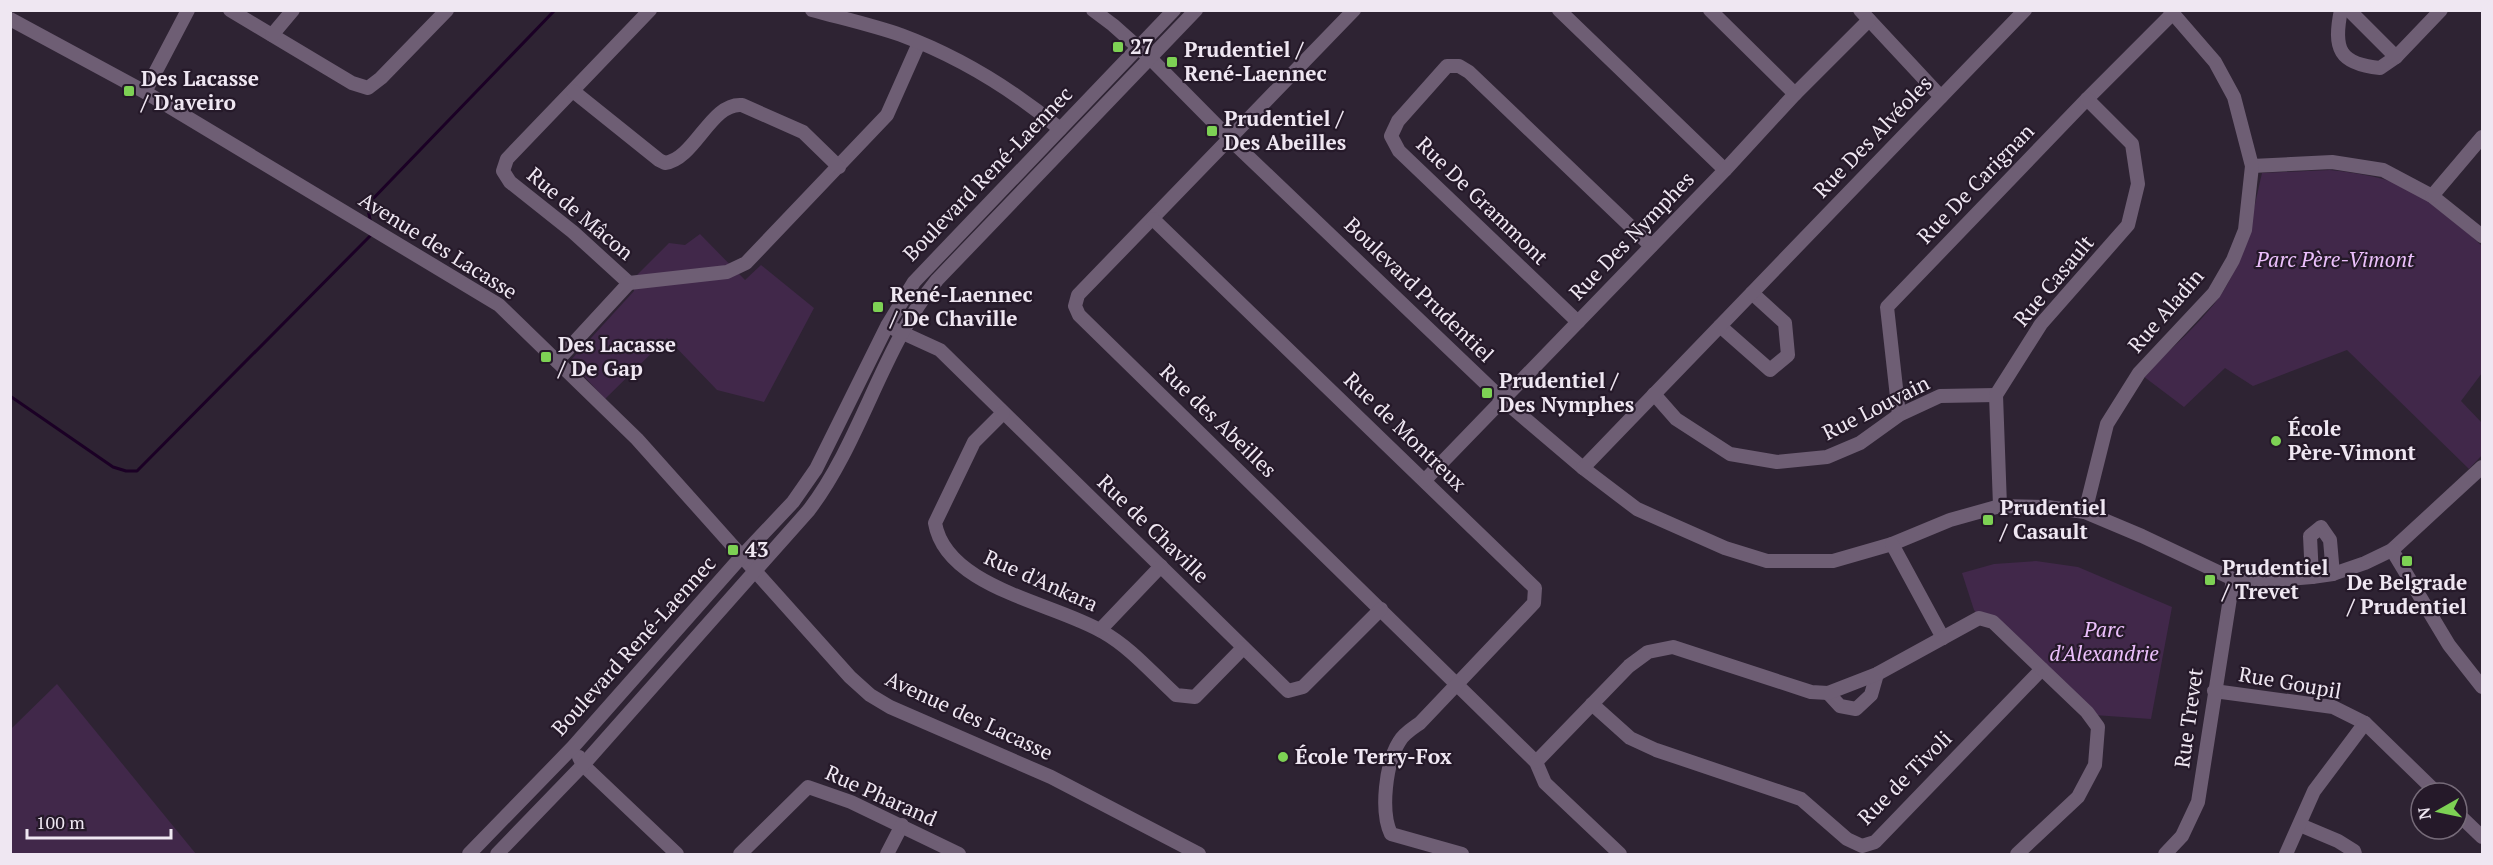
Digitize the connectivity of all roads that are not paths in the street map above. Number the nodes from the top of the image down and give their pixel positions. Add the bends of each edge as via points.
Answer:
1 (188, 10) edge
2 (230, 10) edge
3 (293, 10) edge
4 (447, 10) edge
5 (650, 10) edge
6 (812, 10) edge
7 (1093, 10) edge
8 (1174, 10) edge
9 (1196, 10) edge
10 (1354, 10) edge
11 (1559, 10) edge
12 (1710, 10) edge
13 (2025, 10) edge
14 (2341, 10) edge
15 (2349, 10) edge
16 (2441, 10) edge
17 (2172, 12) edge
18 (1865, 15) edge
19 (10, 19) edge
20 (272, 35) junction
21 (919, 43) junction
22 (1138, 47) junction
23 (2396, 57) junction
24 (1150, 58) junction
25 (573, 91) junction
26 (145, 92) junction
27 (1795, 94) junction
28 (1941, 97) junction
29 (2087, 99) junction
30 (1060, 129) junction
31 (2482, 137) edge
32 (1231, 140) junction
33 (2252, 166) junction
34 (839, 167) junction
35 (1725, 170) junction
36 (2432, 196) junction
37 (1153, 219) junction
38 (2482, 236) edge
39 (1651, 246) junction
40 (629, 283) junction
41 (1752, 292) junction
42 (1578, 322) junction
43 (887, 326) junction
44 (1720, 326) junction
45 (902, 333) junction
46 (557, 362) junction
47 (1654, 394) junction
48 (1996, 395) junction
49 (1502, 399) junction
50 (1003, 413) junction
51 (1899, 415) junction
52 (2482, 467) edge
53 (1583, 468) junction
54 (1425, 480) junction
55 (2000, 506) junction
56 (2085, 512) junction
57 (1892, 544) junction
58 (2392, 550) junction
59 (742, 556) junction
60 (1161, 566) junction
61 (755, 570) junction
62 (2333, 574) junction
63 (2312, 577) junction
64 (2233, 579) junction
65 (1381, 609) junction
66 (1100, 630) junction
67 (1943, 638) junction
68 (1243, 648) junction
69 (2042, 669) junction
70 (1877, 674) junction
71 (1455, 683) junction
72 (2482, 687) edge
73 (2214, 691) junction
74 (1828, 693) junction
75 (1592, 704) junction
76 (2365, 723) junction
77 (573, 747) junction
78 (1536, 762) junction
79 (583, 765) junction
80 (2425, 781) edge
81 (902, 825) junction
82 (2300, 825) junction
83 (2469, 825) edge
84 (2482, 837) edge
85 (470, 855) edge
86 (497, 855) edge
87 (676, 855) edge
88 (740, 855) edge
89 (887, 855) edge
90 (959, 855) edge
91 (1199, 855) edge
92 (1462, 855) edge
93 (1620, 855) edge
94 (2017, 855) edge
95 (2165, 855) edge
96 (2286, 855) edge
97 (2355, 855) edge

1 - 26 street
2 - 20 street
3 - 20 street
4 - 20 street via 368,88 352,83
5 - 25 street, Rue de Mâcon
6 - 21 street
7 - 22 street, Boulevard Prudentiel
8 - 22 street, Boulevard René-Laennec
9 - 24 street, Boulevard René-Laennec
10 - 32 street, Rue des Abeilles
11 - 35 street
12 - 27 street
13 - 28 street, Rue Des Alvéoles
14 - 23 street via 2337,46 2346,59 2380,68
15 - 23 street
16 - 23 street
17 - 29 street, Rue De Carignan
17 - 33 street, Rue Aladin via 2215,62 2234,97
18 - 27 street, Rue Des Nymphes
18 - 28 street
19 - 26 street, Avenue des Lacasse
21 - 30 street via 1000,83
21 - 34 street, Rue de Mâcon via 887,115
22 - 24 street, Boulevard Prudentiel
22 - 30 street, Boulevard René-Laennec
24 - 32 street, Boulevard Prudentiel
24 - 45 street, Boulevard René-Laennec via 937,280
25 - 34 street via 665,163 678,158 723,111 742,105 803,132
25 - 40 street, Rue de Mâcon via 507,159 503,171
26 - 46 street, Avenue des Lacasse via 499,305
27 - 35 street, Rue Des Nymphes
28 - 41 street, Rue Des Alvéoles
29 - 48 street, Rue Casault via 2132,144 2138,184 2128,225 2041,324
29 - 51 street, Rue De Carignan via 1887,307
30 - 43 street, Boulevard René-Laennec via 914,282
31 - 36 street
32 - 37 street, Rue des Abeilles
32 - 49 street, Boulevard Prudentiel
33 - 36 street via 2332,162 2383,170
33 - 56 street, Rue Aladin via 2245,230 2232,260 2214,293 2139,373 2107,424
34 - 40 street, Rue de Mâcon via 737,269
35 - 39 street, Rue Des Nymphes
36 - 38 street
37 - 54 street, Rue de Montreux
37 - 65 street, Rue des Abeilles via 1078,296 1075,306 1079,315
39 - 42 street, Rue Des Nymphes
39 - 42 street, Rue De Grammont via 1469,72 1459,66 1447,66 1398,121 1391,135 1399,152
40 - 46 street
41 - 44 street, Rue Des Alvéoles
41 - 44 street via 1785,323 1788,354 1770,369
42 - 49 street, Rue Des Nymphes
43 - 45 street, Rue de Chaville
43 - 59 street, Boulevard René-Laennec via 805,487
44 - 47 street, Rue Des Alvéoles
45 - 50 street, Rue de Chaville via 940,350
45 - 61 street, Boulevard René-Laennec via 821,493
46 - 59 street, Avenue des Lacasse via 637,440
47 - 51 street, Rue Louvain via 1676,419 1730,454 1777,462 1827,457 1860,443
47 - 53 street, Rue Des Alvéoles
48 - 51 street, Rue Louvain via 1940,396
48 - 55 street
49 - 53 street, Boulevard Prudentiel
49 - 54 street, Rue Des Nymphes
50 - 60 street, Rue de Chaville
50 - 66 street, Rue d'Ankara via 974,442 935,523 937,533 971,573
52 - 58 street, Boulevard Prudentiel
53 - 57 street, Boulevard Prudentiel via 1637,509 1725,548 1767,561 1833,561
54 - 71 street, Rue de Montreux via 1535,588 1534,603
55 - 56 street, Boulevard Prudentiel
55 - 57 street, Boulevard Prudentiel via 1950,520
56 - 64 street, Boulevard Prudentiel
57 - 67 street
58 - 62 street, Boulevard Prudentiel
58 - 72 street via 2449,645
59 - 61 street, Avenue des Lacasse
59 - 77 street, Boulevard René-Laennec
60 - 66 street
60 - 68 street, Rue de Chaville
61 - 79 street, Boulevard René-Laennec
61 - 91 street, Avenue des Lacasse via 870,695 1051,777
62 - 63 street, Boulevard Prudentiel
62 - 63 street via 2330,540 2321,527 2310,536
63 - 64 street, Boulevard Prudentiel
64 - 73 street, Rue Trevet
65 - 68 street, Rue de Chaville via 1303,687 1288,691
65 - 71 street, Rue des Abeilles
66 - 68 street, Rue d'Ankara via 1122,644 1176,695 1195,697
67 - 69 street via 1979,618 1993,622
67 - 70 street
69 - 75 street, Rue de Tivoli via 1875,842 1862,846 1847,839 1801,799 1656,750 1630,738
69 - 94 street via 2098,726 2098,745 2095,765 2078,796
70 - 74 street
70 - 74 street via 1871,695 1856,709 1839,706
71 - 78 street, Rue des Abeilles
71 - 92 street, Rue de Montreux via 1396,747 1386,777 1387,825 1391,834 1402,839
73 - 76 street, Rue Goupil via 2333,707
73 - 95 street, Rue Trevet via 2198,802 2182,836
74 - 75 street via 1811,692 1673,647 1648,652
75 - 78 street
76 - 80 street, Rue Goupil
76 - 82 street via 2314,791
77 - 79 street
77 - 85 street, Boulevard René-Laennec
78 - 93 street, Rue des Abeilles via 1545,783
79 - 86 street, Boulevard René-Laennec
79 - 87 street
81 - 88 street, Rue Pharand via 808,787
81 - 89 street
81 - 90 street, Rue Pharand
82 - 96 street
82 - 97 street via 2338,841
83 - 84 street

